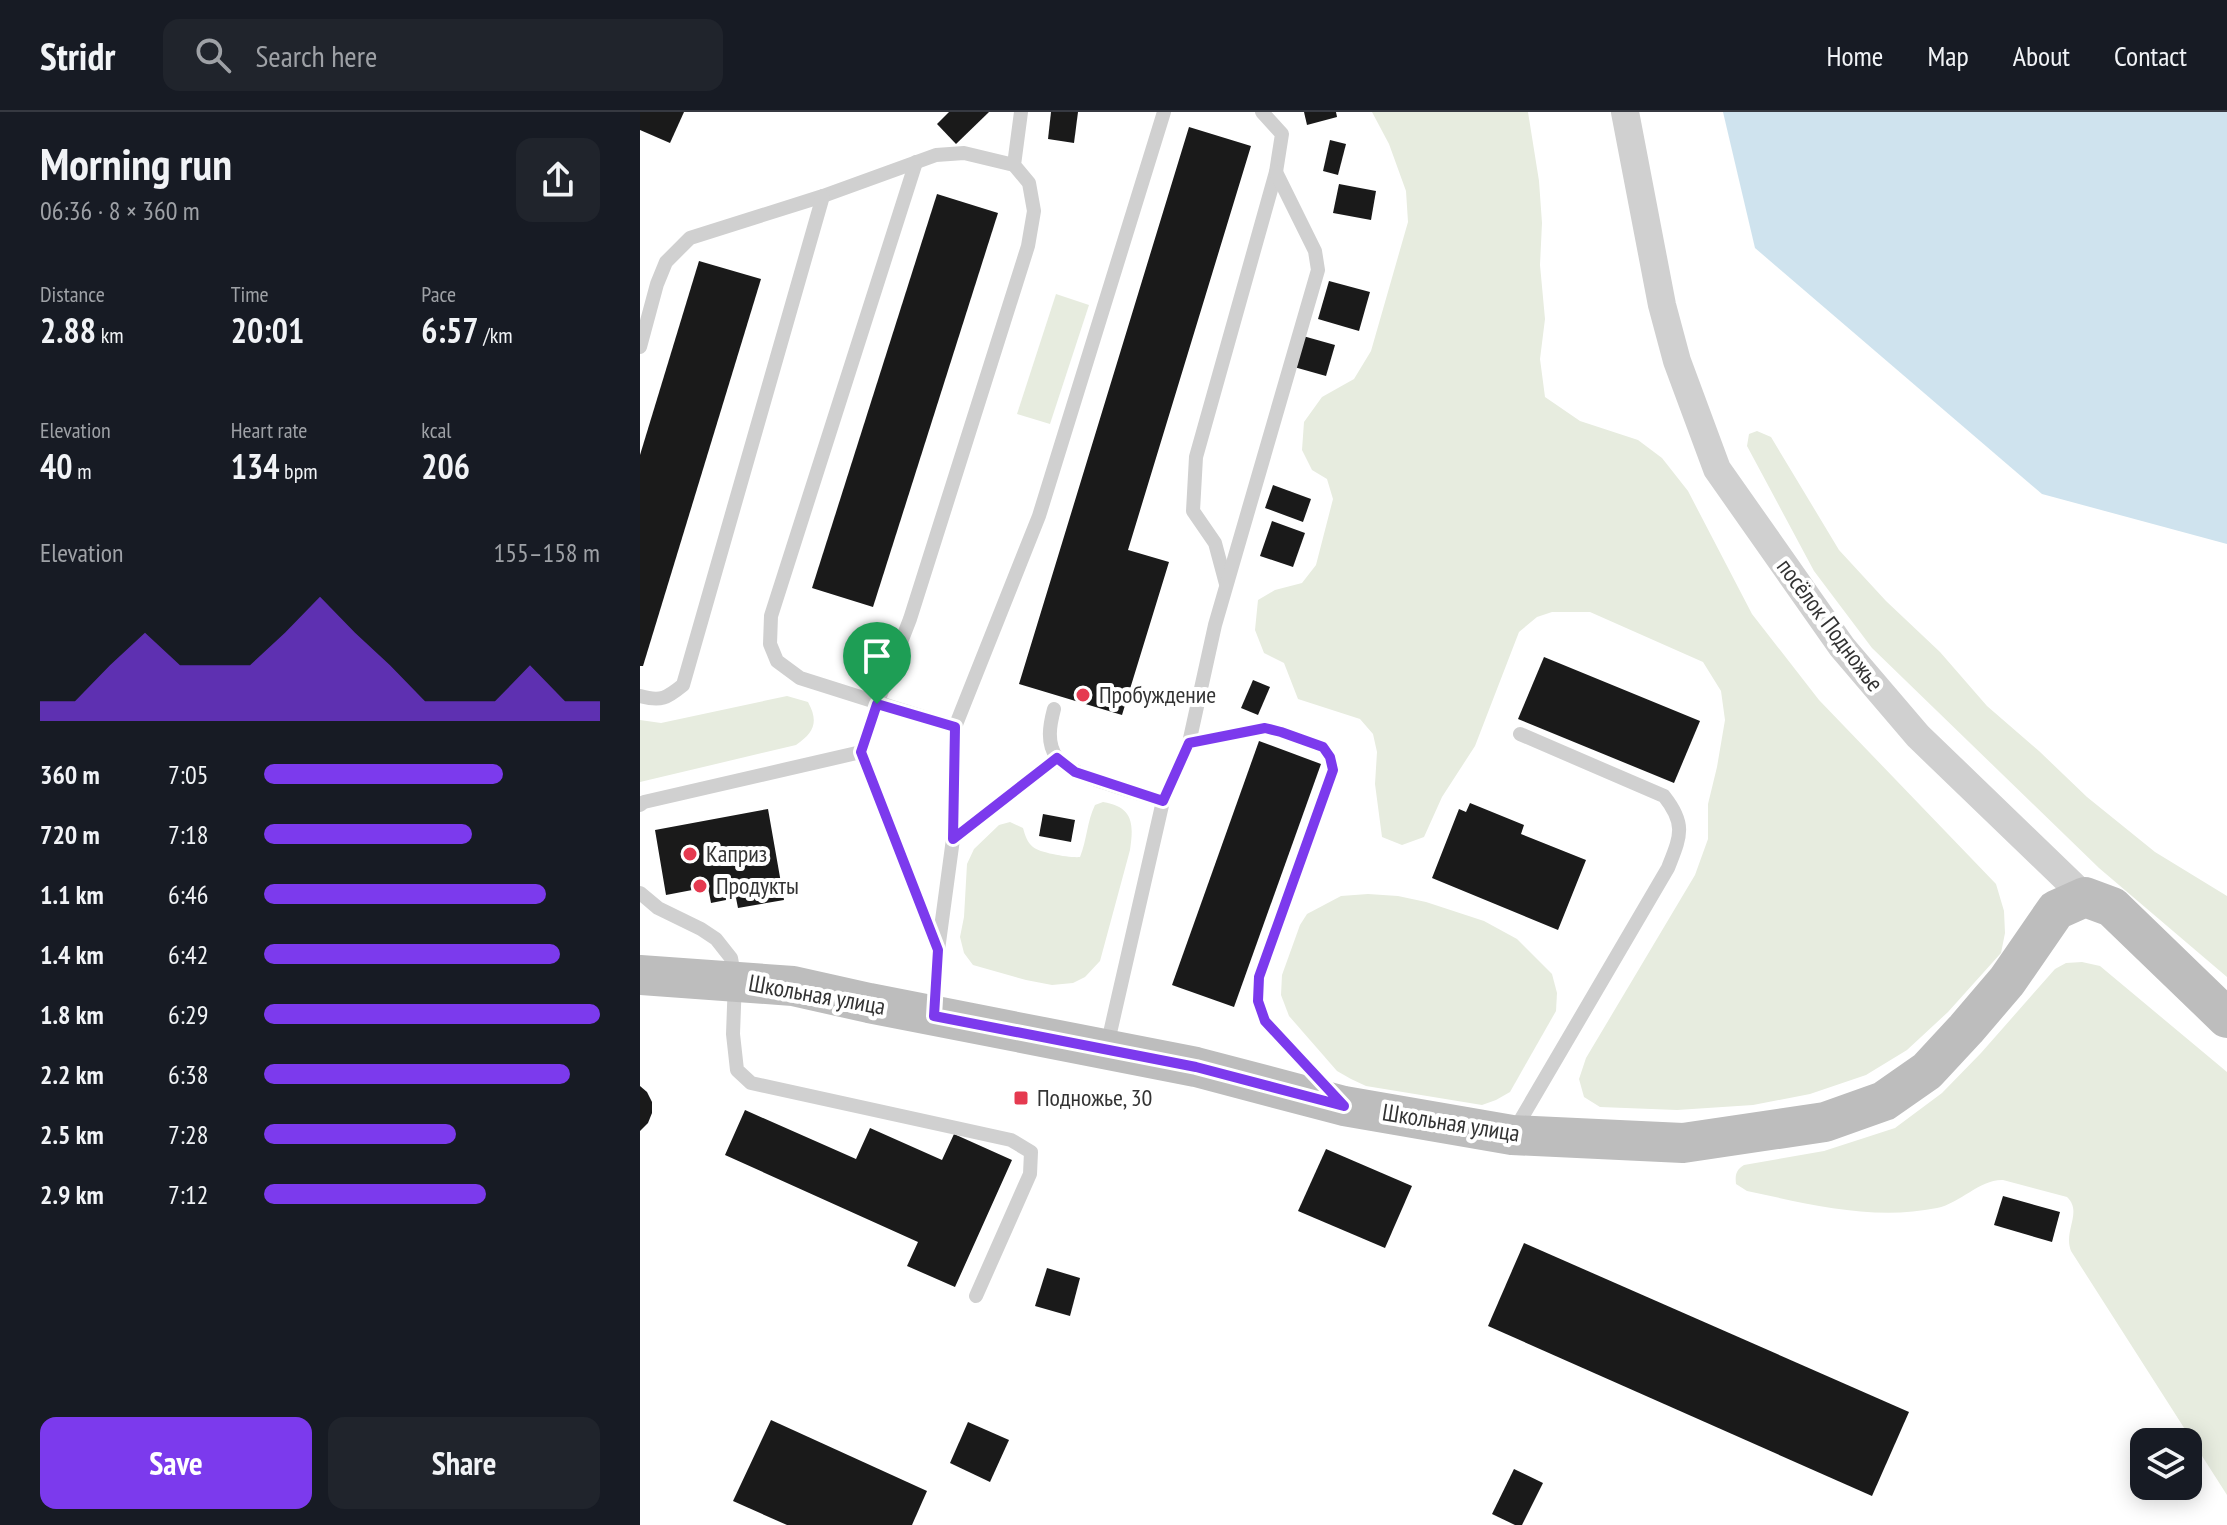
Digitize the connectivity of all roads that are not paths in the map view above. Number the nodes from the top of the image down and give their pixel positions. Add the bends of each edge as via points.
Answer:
1 (1021, 112) edge
2 (1164, 112) edge
3 (1262, 112) edge
4 (1625, 112) edge
5 (916, 162) junction
6 (1014, 165) junction
7 (1276, 172) junction
8 (823, 196) junction
9 (640, 347) edge
10 (1226, 585) junction
11 (640, 696) edge
12 (877, 704) junction
13 (1054, 709) dead end
14 (955, 727) junction
15 (1520, 734) dead end
16 (1189, 743) junction
17 (861, 752) junction
18 (1057, 758) junction
19 (1163, 801) junction
20 (640, 805) edge
21 (953, 839) junction
22 (640, 893) edge
23 (2085, 897) junction
24 (938, 950) junction
25 (640, 975) edge
26 (735, 980) junction
27 (934, 1016) junction
28 (2227, 1018) edge
29 (1106, 1050) junction
30 (1344, 1106) junction
31 (1512, 1135) junction
32 (976, 1296) dead end

1 - 6 lane
2 - 14 lane via 1039,516
3 - 7 lane via 1282,134
4 - 23 street, посёлок Подножье via 1662,305 1717,469 1842,647 1918,736
5 - 6 lane via 964,153
5 - 8 lane
5 - 12 lane via 771,616 770,644 777,661 800,678
6 - 12 lane via 1029,183 1034,211 1028,246 910,619
7 - 10 lane via 1196,457 1193,511 1215,543
7 - 10 lane via 1315,251 1318,270
8 - 9 lane via 690,238 666,262
8 - 11 lane via 683,685 654,700
10 - 16 lane
12 - 14 lane
12 - 17 lane
13 - 18 lane via 1049,732
14 - 21 lane
15 - 31 lane via 1664,796 1681,834 1668,868
16 - 19 lane
16 - 30 lane via 1265,728 1323,747 1330,757 1333,770 1259,977 1258,1001 1265,1021
17 - 20 lane
17 - 24 lane
18 - 19 lane via 1075,772
18 - 21 lane
19 - 29 lane
21 - 24 lane
22 - 26 lane via 716,939 731,958
23 - 28 main road, посёлок Подножье via 2112,907
23 - 31 main road, Школьная улица via 2056,910 1966,1029 1927,1071 1884,1101 1825,1122 1683,1143
24 - 27 lane
25 - 26 main road, Школьная улица
26 - 27 main road, Школьная улица via 793,986
26 - 32 lane via 737,1070 751,1083 1011,1140 1031,1152 1030,1174
27 - 29 main road, Школьная улица
29 - 30 main road, Школьная улица via 1196,1067
30 - 31 main road, Школьная улица

